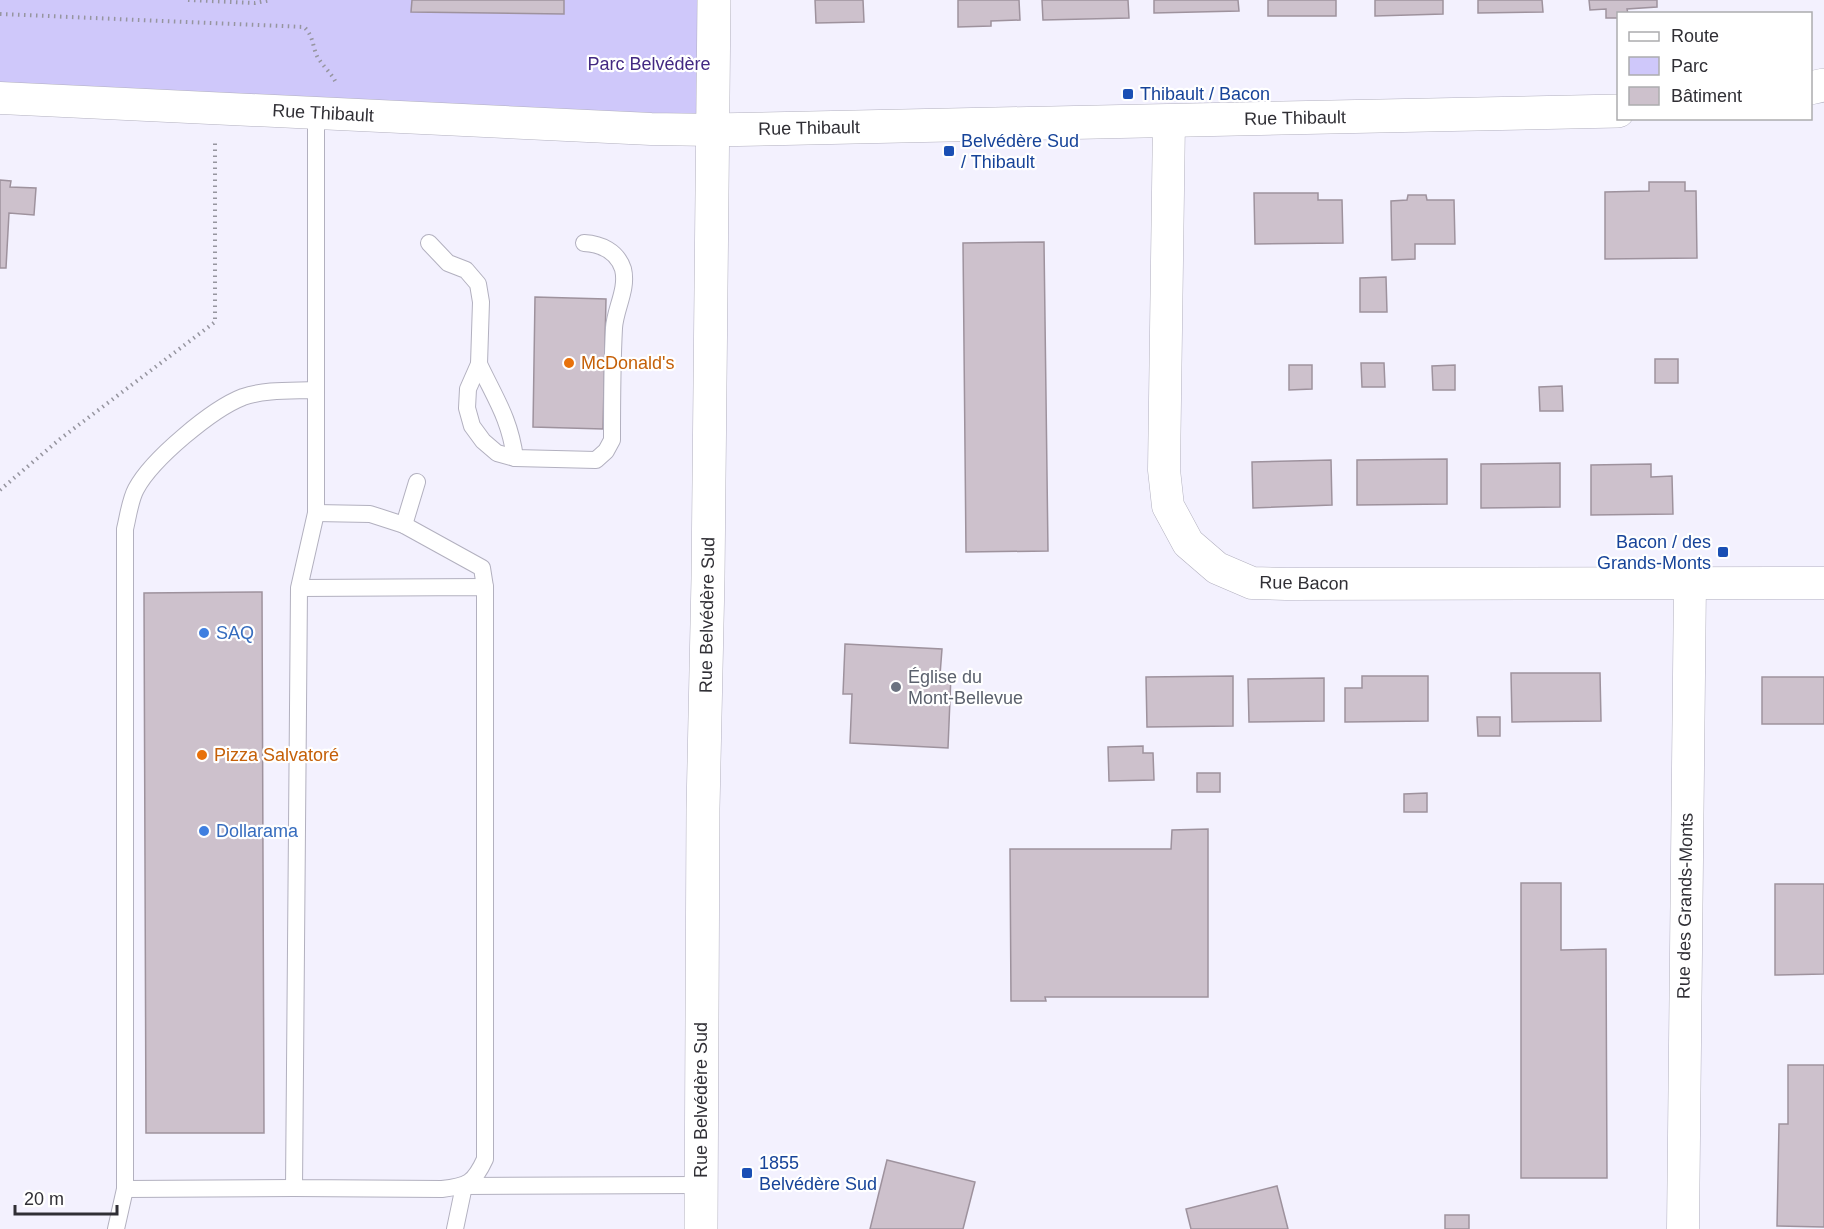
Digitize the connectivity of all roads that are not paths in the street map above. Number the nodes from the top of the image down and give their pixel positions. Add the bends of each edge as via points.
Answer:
1 (714, 0) edge
2 (0, 98) edge
3 (1617, 111) edge
4 (316, 113) junction
5 (1169, 121) junction
6 (713, 130) junction
7 (429, 243) dead end
8 (584, 243) dead end
9 (479, 364) junction
10 (316, 390) junction
11 (515, 458) junction
12 (417, 482) dead end
13 (316, 513) junction
14 (404, 525) junction
15 (1690, 583) junction
16 (1824, 583) edge
17 (485, 587) junction
18 (299, 588) junction
19 (701, 1185) junction
20 (464, 1186) junction
21 (294, 1188) junction
22 (125, 1189) junction
23 (116, 1229) edge
24 (455, 1229) edge
25 (701, 1229) edge
26 (1683, 1229) edge

1 - 6 street, Rue Belvédère Sud
2 - 4 street, Rue Thibault
3 - 5 street, Rue Thibault
4 - 6 street, Rue Thibault
4 - 10 lane
5 - 6 street, Rue Thibault
5 - 15 street, Rue Bacon via 1164,471 1168,506 1188,543 1217,568 1252,583
6 - 19 street, Rue Belvédère Sud
7 - 9 lane via 448,263 466,270 478,284
8 - 11 lane via 608,249 617,258 624,282 614,326 612,440 596,460
9 - 11 lane via 507,419
9 - 11 lane via 468,389 467,408 472,426 497,453
10 - 13 lane
10 - 22 lane via 243,397 207,417 164,454 136,490 125,529
12 - 14 lane
13 - 14 lane via 370,514
13 - 18 lane
14 - 17 lane via 482,568
15 - 16 street, Rue Bacon
15 - 26 street, Rue des Grands-Monts
17 - 18 lane
17 - 20 lane via 485,1159 477,1176
18 - 21 lane
19 - 20 lane
19 - 25 street, Rue Belvédère Sud
20 - 21 lane
20 - 24 lane
21 - 22 lane
22 - 23 lane

